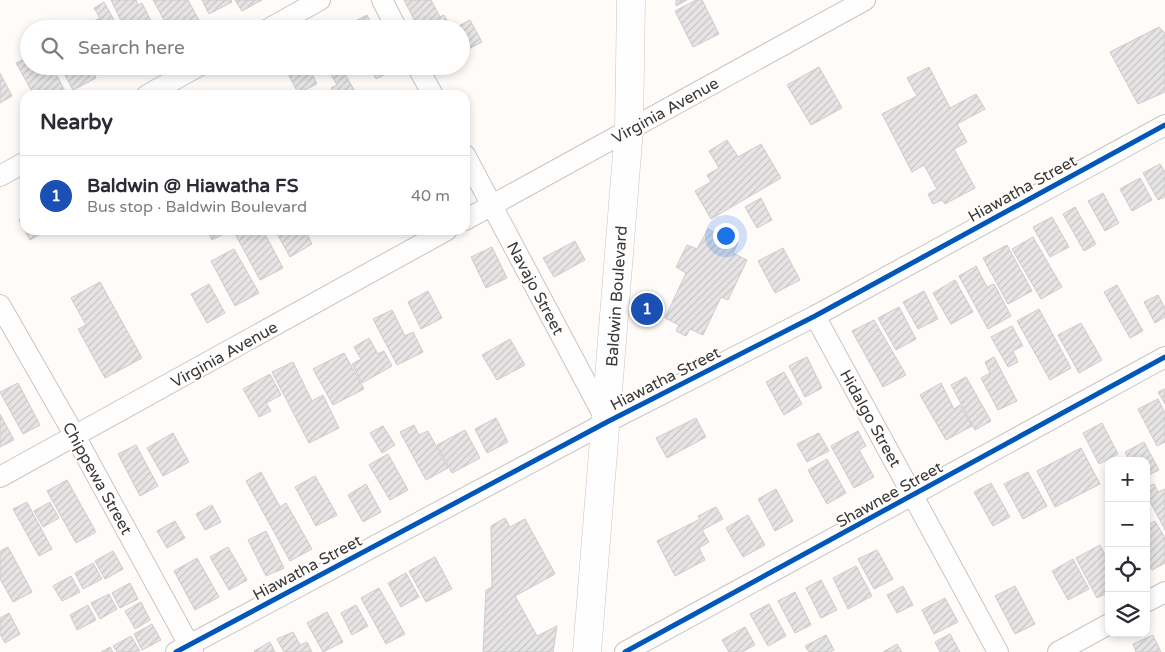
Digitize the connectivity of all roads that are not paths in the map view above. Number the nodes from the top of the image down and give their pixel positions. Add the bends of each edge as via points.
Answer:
1 (320, 0) edge
2 (382, 0) edge
3 (631, 0) edge
4 (865, 0) edge
5 (284, 20) edge
6 (392, 20) edge
7 (184, 75) edge
8 (422, 75) edge
9 (156, 90) edge
10 (430, 90) edge
11 (1165, 125) edge
12 (629, 129) junction
13 (470, 164) edge
14 (20, 165) edge
15 (0, 176) edge
16 (492, 205) junction
17 (470, 217) edge
18 (438, 235) edge
19 (0, 304) edge
20 (815, 316) junction
21 (1165, 357) edge
22 (607, 422) junction
23 (75, 436) junction
24 (0, 477) edge
25 (913, 495) junction
26 (1165, 592) edge
27 (1150, 600) edge
28 (1105, 626) edge
29 (186, 649) edge
30 (587, 652) edge
31 (625, 652) edge
32 (998, 652) edge
33 (1058, 652) edge

1 - 5 street
2 - 6 street
3 - 12 main road, Baldwin Boulevard
4 - 12 street, Virginia Avenue
7 - 9 street
8 - 10 street
11 - 20 street, Hiawatha Street
12 - 16 street, Virginia Avenue
12 - 22 main road, Baldwin Boulevard
13 - 16 street, Navajo Street
14 - 15 street
16 - 17 street, Virginia Avenue
16 - 22 street, Navajo Street
18 - 23 street, Virginia Avenue
19 - 23 street, Chippewa Street
20 - 22 street, Hiawatha Street
20 - 25 street, Hidalgo Street
21 - 25 street, Shawnee Street
22 - 29 street, Hiawatha Street
22 - 30 main road, Baldwin Boulevard
23 - 24 street, Virginia Avenue
23 - 29 street, Chippewa Street
25 - 31 street, Shawnee Street
25 - 32 street, Hidalgo Street
26 - 27 street
28 - 33 street

